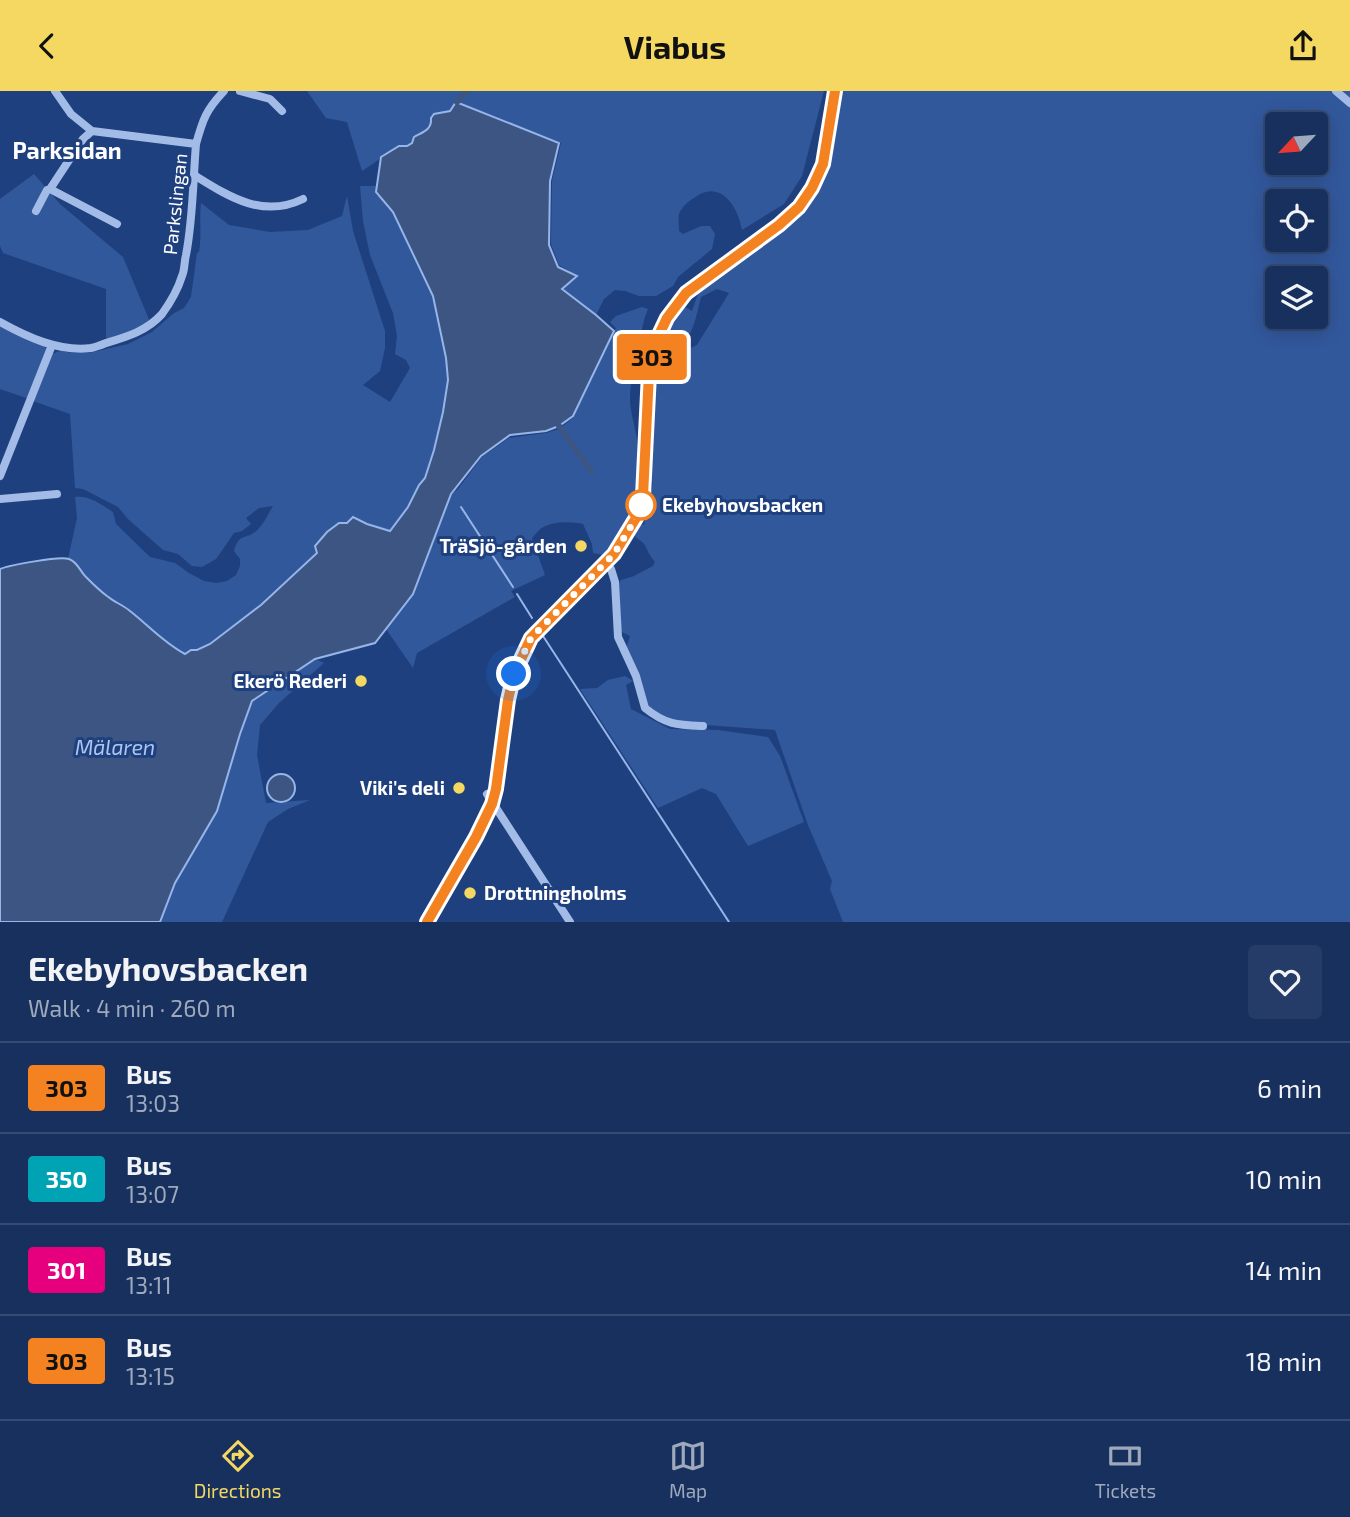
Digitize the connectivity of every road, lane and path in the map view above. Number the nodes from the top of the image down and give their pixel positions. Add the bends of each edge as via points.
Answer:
1 (55, 91) edge
2 (224, 91) edge
3 (240, 91) edge
4 (835, 91) edge
5 (1336, 91) edge
6 (1350, 103) edge
7 (282, 111) dead end
8 (92, 131) junction
9 (196, 144) junction
10 (194, 175) junction
11 (50, 189) junction
12 (303, 199) dead end
13 (36, 211) dead end
14 (117, 223) dead end
15 (0, 322) edge
16 (52, 345) junction
17 (0, 476) edge
18 (57, 494) dead end
19 (0, 499) edge
20 (605, 563) junction
21 (703, 726) dead end
22 (490, 799) junction
23 (427, 922) edge
24 (570, 922) edge

1 - 8 street via 71,114
2 - 9 street, Parkslingan via 208,110
3 - 7 street via 270,99
4 - 20 main road via 823,164 799,207 686,293 659,335 649,373 643,496 626,537
5 - 6 street
8 - 9 street
8 - 11 street
9 - 10 street, Parkslingan
10 - 12 street via 245,203 277,208
10 - 16 street, Parkslingan via 184,272 161,314 129,337 94,348
11 - 13 street
11 - 14 street
15 - 16 street, Parkslingan
16 - 17 street
18 - 19 street
20 - 21 street via 615,582 618,636 645,708 664,721
20 - 22 main road via 531,638 525,650 514,674 499,775
22 - 23 main road via 476,837
22 - 24 street

